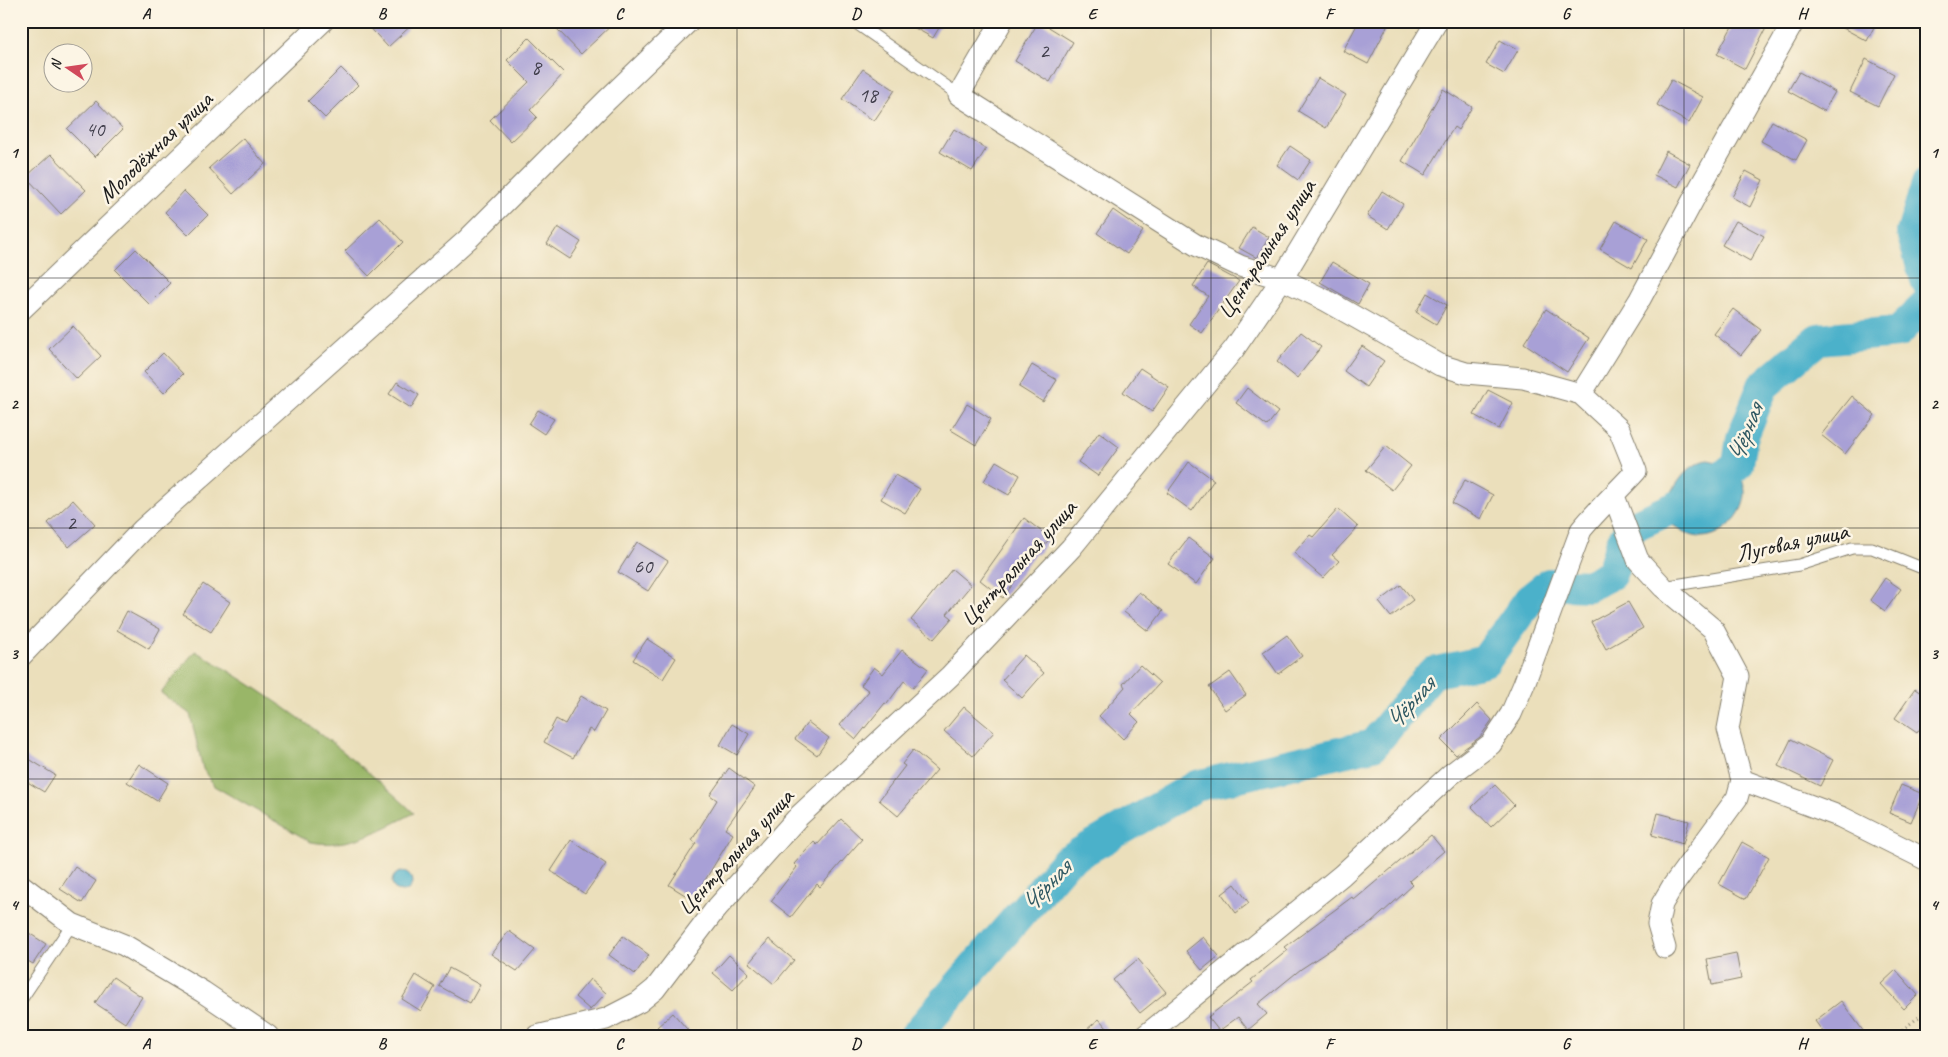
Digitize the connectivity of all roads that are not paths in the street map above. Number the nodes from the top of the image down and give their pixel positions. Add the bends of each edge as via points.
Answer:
1 (324, 21) edge
2 (689, 21) edge
3 (853, 21) edge
4 (1002, 21) edge
5 (1437, 21) edge
6 (1794, 21) edge
7 (959, 95) junction
8 (1282, 279) junction
9 (21, 310) edge
10 (1581, 394) junction
11 (1614, 496) junction
12 (1927, 570) edge
13 (1664, 587) junction
14 (21, 656) edge
15 (1742, 780) junction
16 (1927, 860) edge
17 (21, 886) edge
18 (72, 924) junction
19 (1665, 948) dead end
20 (21, 1000) edge
21 (268, 1036) edge
22 (537, 1036) edge
23 (1145, 1036) edge

1 - 9 street, Молодёжная улица
2 - 14 street via 468,239 143,530
3 - 7 lane
4 - 7 street
5 - 8 street, Центральная улица
6 - 10 street via 1640,299
7 - 8 street via 1196,245 1240,266
8 - 10 street via 1440,364 1466,373 1523,378
8 - 22 street, Центральная улица via 1234,349 1071,548 950,676 799,816 715,910 655,989 639,1002 606,1019
10 - 11 street via 1619,428 1636,471
11 - 13 street via 1638,560
11 - 23 street via 1581,532 1511,714 1491,744 1450,776 1342,875
12 - 13 lane, Луговая улица via 1872,548 1852,548 1799,565
13 - 15 street via 1713,629 1738,676 1728,729
15 - 16 street via 1841,817
15 - 19 street via 1737,798 1662,904 1658,924
17 - 18 street
18 - 20 lane
18 - 21 street via 124,945

